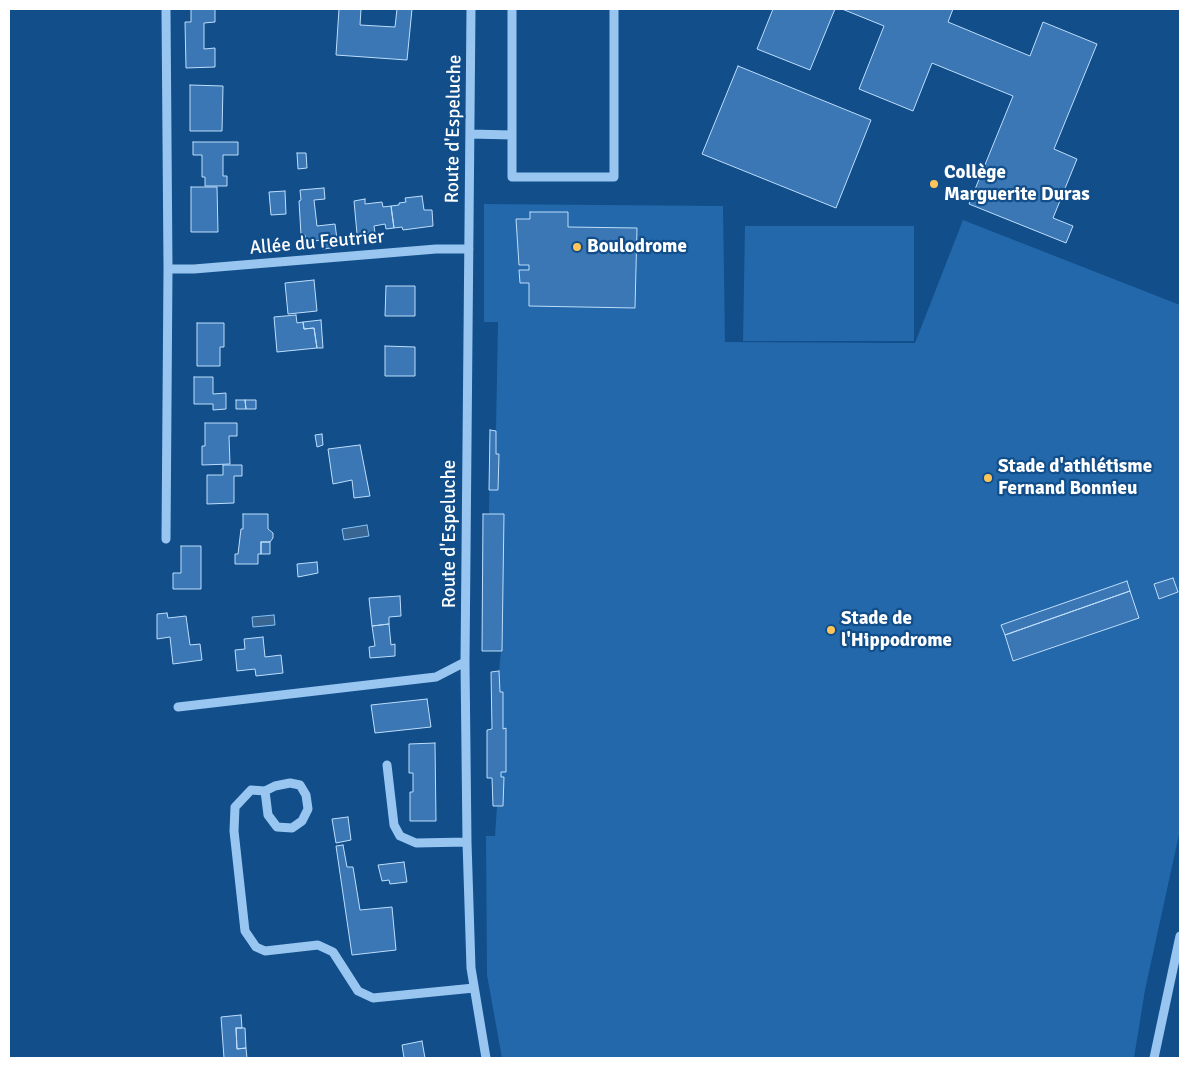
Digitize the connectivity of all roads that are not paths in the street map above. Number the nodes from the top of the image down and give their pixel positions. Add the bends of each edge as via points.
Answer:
1 (166, 9) edge
2 (471, 9) edge
3 (512, 9) edge
4 (614, 9) edge
5 (470, 134) junction
6 (512, 135) junction
7 (469, 249) junction
8 (168, 269) junction
9 (166, 540) dead end
10 (465, 662) junction
11 (178, 707) dead end
12 (387, 765) dead end
13 (265, 791) junction
14 (467, 842) junction
15 (1180, 936) edge
16 (474, 988) junction
17 (486, 1058) edge
18 (1154, 1058) edge

1 - 8 street
2 - 5 street, Route d'Espeluche
3 - 6 street
4 - 6 street via 614,177 512,177
5 - 6 street
5 - 7 street, Route d'Espeluche
7 - 8 street, Allée du Feutrier
7 - 10 street, Route d'Espeluche
8 - 9 street
10 - 11 street via 436,677
10 - 14 street, Route d'Espeluche
12 - 14 street via 394,825 400,836 416,843
13 - 13 street via 268,815 277,827 292,828 302,821 308,809 306,795 300,785 290,783
13 - 16 street via 251,790 235,806 234,831 245,931 256,947 265,951 318,945 333,952 358,991 373,998
14 - 16 street, Route d'Espeluche
15 - 18 street
16 - 17 street, Route d'Espeluche

